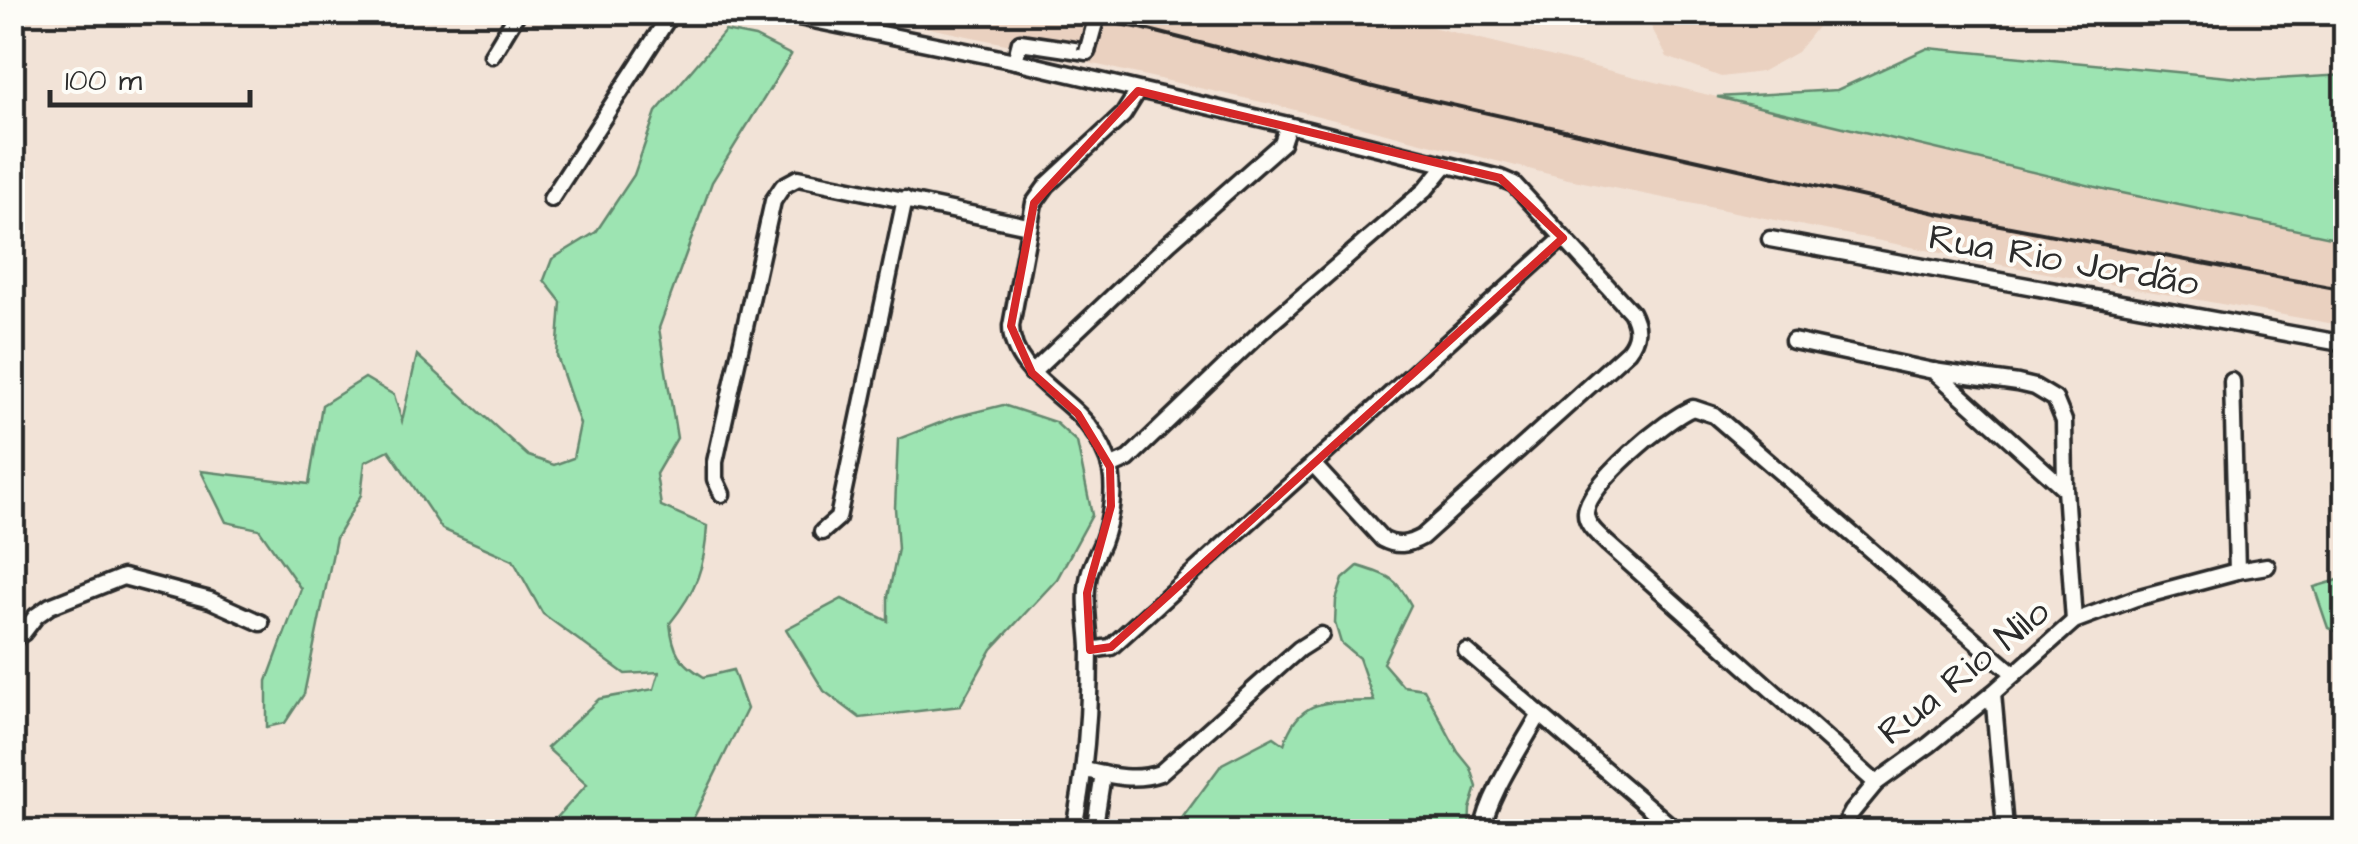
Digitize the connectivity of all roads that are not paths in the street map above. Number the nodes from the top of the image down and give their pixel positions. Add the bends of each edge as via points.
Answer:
1 (518, 12) edge
2 (672, 12) edge
3 (774, 12) edge
4 (1098, 12) edge
5 (492, 55) dead end
6 (1015, 61) junction
7 (1138, 91) junction
8 (1288, 125) junction
9 (1445, 166) junction
10 (551, 199) dead end
11 (904, 199) junction
12 (1028, 226) junction
13 (1563, 238) junction
14 (1770, 239) dead end
15 (1793, 341) dead end
16 (2346, 344) edge
17 (1933, 371) junction
18 (1032, 373) junction
19 (2232, 382) dead end
20 (1313, 464) junction
21 (1110, 466) junction
22 (2065, 489) junction
23 (722, 494) dead end
24 (822, 532) dead end
25 (2266, 566) dead end
26 (2237, 572) junction
27 (2074, 621) junction
28 (261, 623) dead end
29 (1321, 635) dead end
30 (12, 640) edge
31 (1090, 650) junction
32 (1466, 651) dead end
33 (2014, 674) junction
34 (1994, 693) junction
35 (1539, 715) junction
36 (1085, 770) junction
37 (1103, 774) junction
38 (1876, 783) junction
39 (2005, 828) dead end
40 (1073, 832) edge
41 (1094, 832) edge
42 (1482, 832) edge
43 (1678, 832) edge
44 (1841, 832) edge

1 - 5 street
2 - 10 street
3 - 6 street
4 - 6 street, bridge via 1086,52 1020,42
6 - 7 street
7 - 8 street
7 - 12 street via 1123,115 1040,192
8 - 9 street
8 - 18 street via 1282,142
9 - 13 street via 1514,184
9 - 21 street via 1128,459
11 - 12 street
11 - 23 street via 798,178 782,186 773,201 715,462
11 - 24 street via 838,518
12 - 18 street via 1011,335
13 - 20 street
13 - 20 street via 1636,322 1635,342 1613,365 1422,537 1402,544 1382,539
14 - 16 street, Rua Rio Jordão
15 - 17 street
17 - 22 street
17 - 22 street via 2035,387 2055,400 2064,421
18 - 21 street via 1078,414
19 - 26 street
20 - 31 street via 1111,648
21 - 31 street via 1111,506 1087,593
22 - 27 street
25 - 26 street, Rua Rio Nilo
26 - 27 street, Rua Rio Nilo
27 - 33 street, Rua Rio Nilo
28 - 30 street via 210,600 122,577 50,606
29 - 37 street via 1160,774
31 - 36 street
32 - 35 street
33 - 34 street, Rua Rio Nilo
33 - 38 street via 1725,424 1703,409 1679,414 1595,488 1586,519
34 - 38 street, Rua Rio Nilo
34 - 39 street
35 - 42 street
35 - 43 street
36 - 37 street
36 - 40 street
37 - 41 street
38 - 44 street, Rua Rio Nilo

